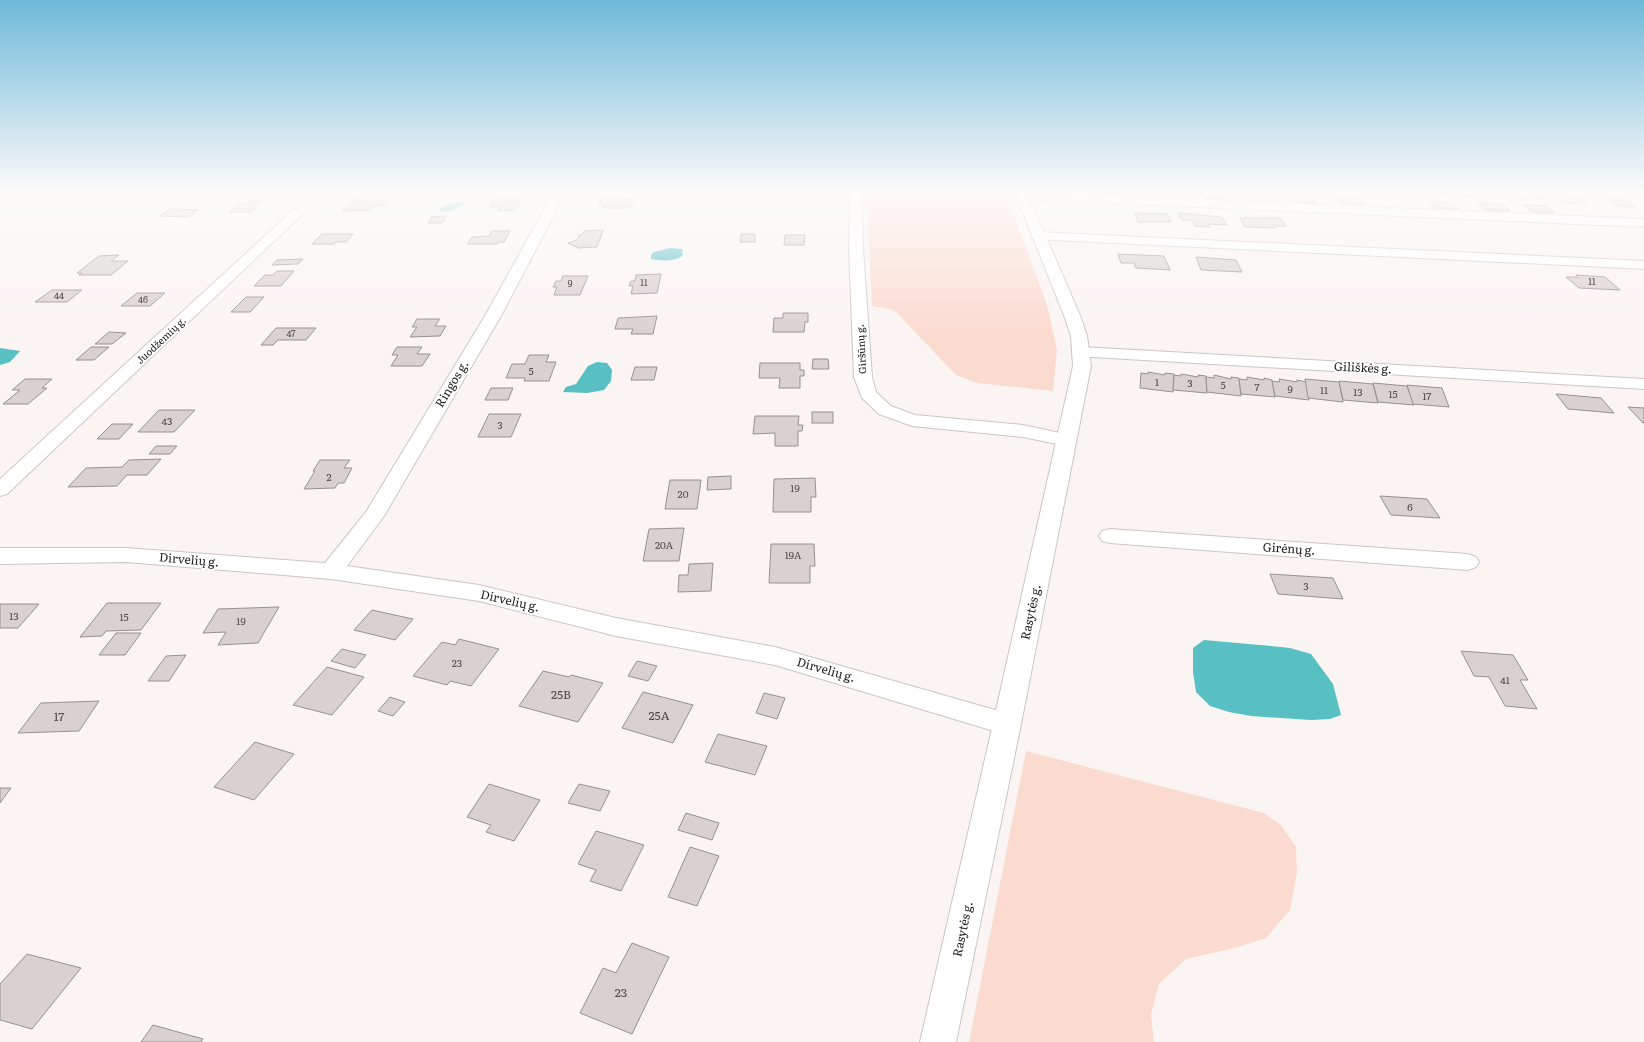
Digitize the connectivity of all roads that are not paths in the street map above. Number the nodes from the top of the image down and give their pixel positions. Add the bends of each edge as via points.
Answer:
1 (270, 239) edge
2 (535, 239) edge
3 (856, 239) edge
4 (1039, 239) edge
5 (1093, 239) edge
6 (1644, 265) edge
7 (1081, 352) junction
8 (1644, 384) edge
9 (1067, 440) junction
10 (0, 490) edge
11 (1110, 536) dead end
12 (0, 556) edge
13 (1468, 562) dead end
14 (331, 571) junction
15 (1007, 724) junction
16 (938, 1042) edge

1 - 10 street, Juodžemių g.
2 - 14 street, Ringos g. via 493,316 374,516
3 - 9 street, Giršūnų g. via 863,377 868,394 885,410 912,420 1023,431
4 - 7 main road, Rasytės g. via 1073,318
5 - 6 street
7 - 8 street, Giliškės g.
7 - 9 main road, Rasytės g. via 1082,366
9 - 15 main road, Rasytės g.
11 - 13 street, Girėnų g.
12 - 14 street, Dirvelių g. via 126,555
14 - 15 street, Dirvelių g. via 479,593 616,626 775,656
15 - 16 main road, Rasytės g.

